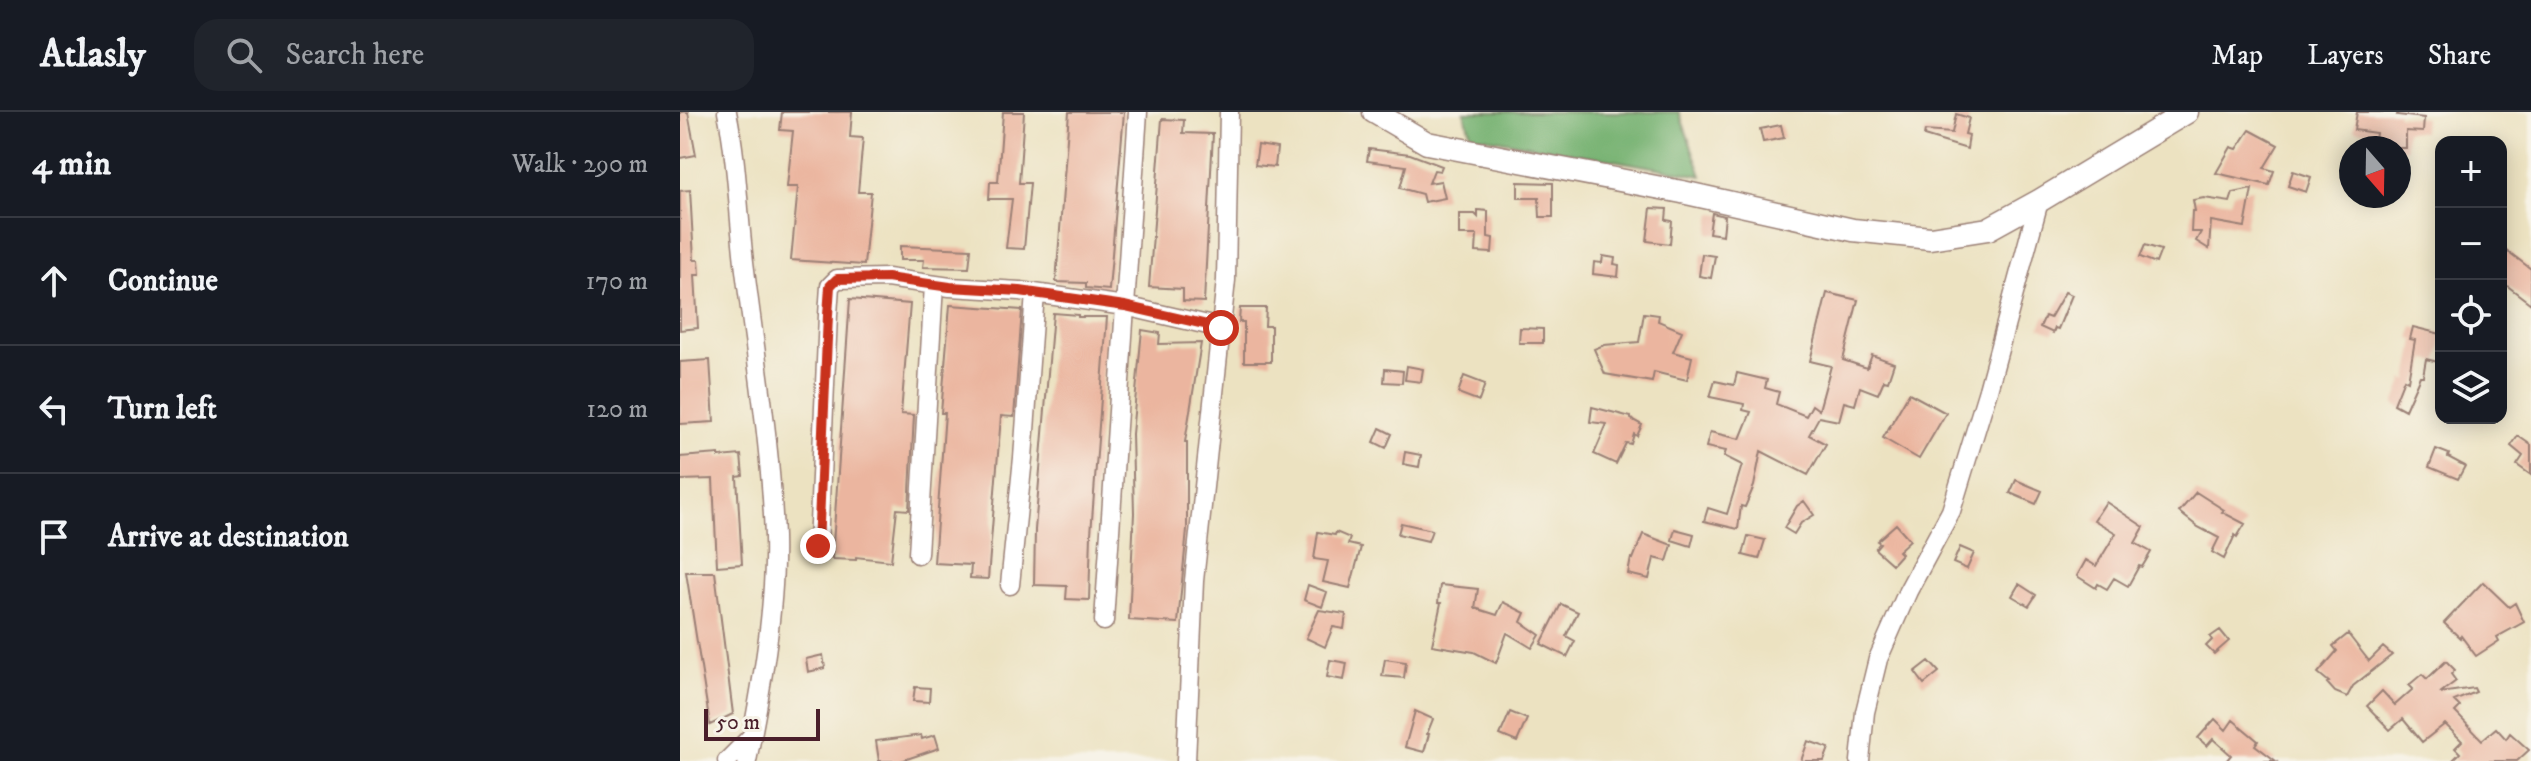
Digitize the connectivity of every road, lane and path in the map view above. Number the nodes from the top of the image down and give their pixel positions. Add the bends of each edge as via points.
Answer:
1 (727, 112) edge
2 (1138, 112) edge
3 (1374, 112) edge
4 (1223, 113) edge
5 (2180, 114) edge
6 (2039, 201) junction
7 (934, 285) junction
8 (1035, 293) junction
9 (1125, 306) junction
10 (1221, 328) junction
11 (818, 546) dead end
12 (918, 554) dead end
13 (1010, 585) dead end
14 (1104, 621) dead end
15 (751, 737) junction
16 (727, 761) edge
17 (747, 761) edge
18 (1186, 761) edge
19 (1860, 761) edge

1 - 15 street via 735,148 774,539 768,632
2 - 9 street
3 - 6 main road via 1427,143 1853,230 1930,238 1988,229
4 - 10 street via 1226,280
5 - 6 main road
6 - 19 street via 1951,511 1878,659
7 - 8 street
7 - 11 street via 851,277 830,286
7 - 12 street
8 - 9 street
8 - 13 street
9 - 10 street
9 - 14 street
10 - 18 street via 1194,581
15 - 16 street
15 - 17 street

